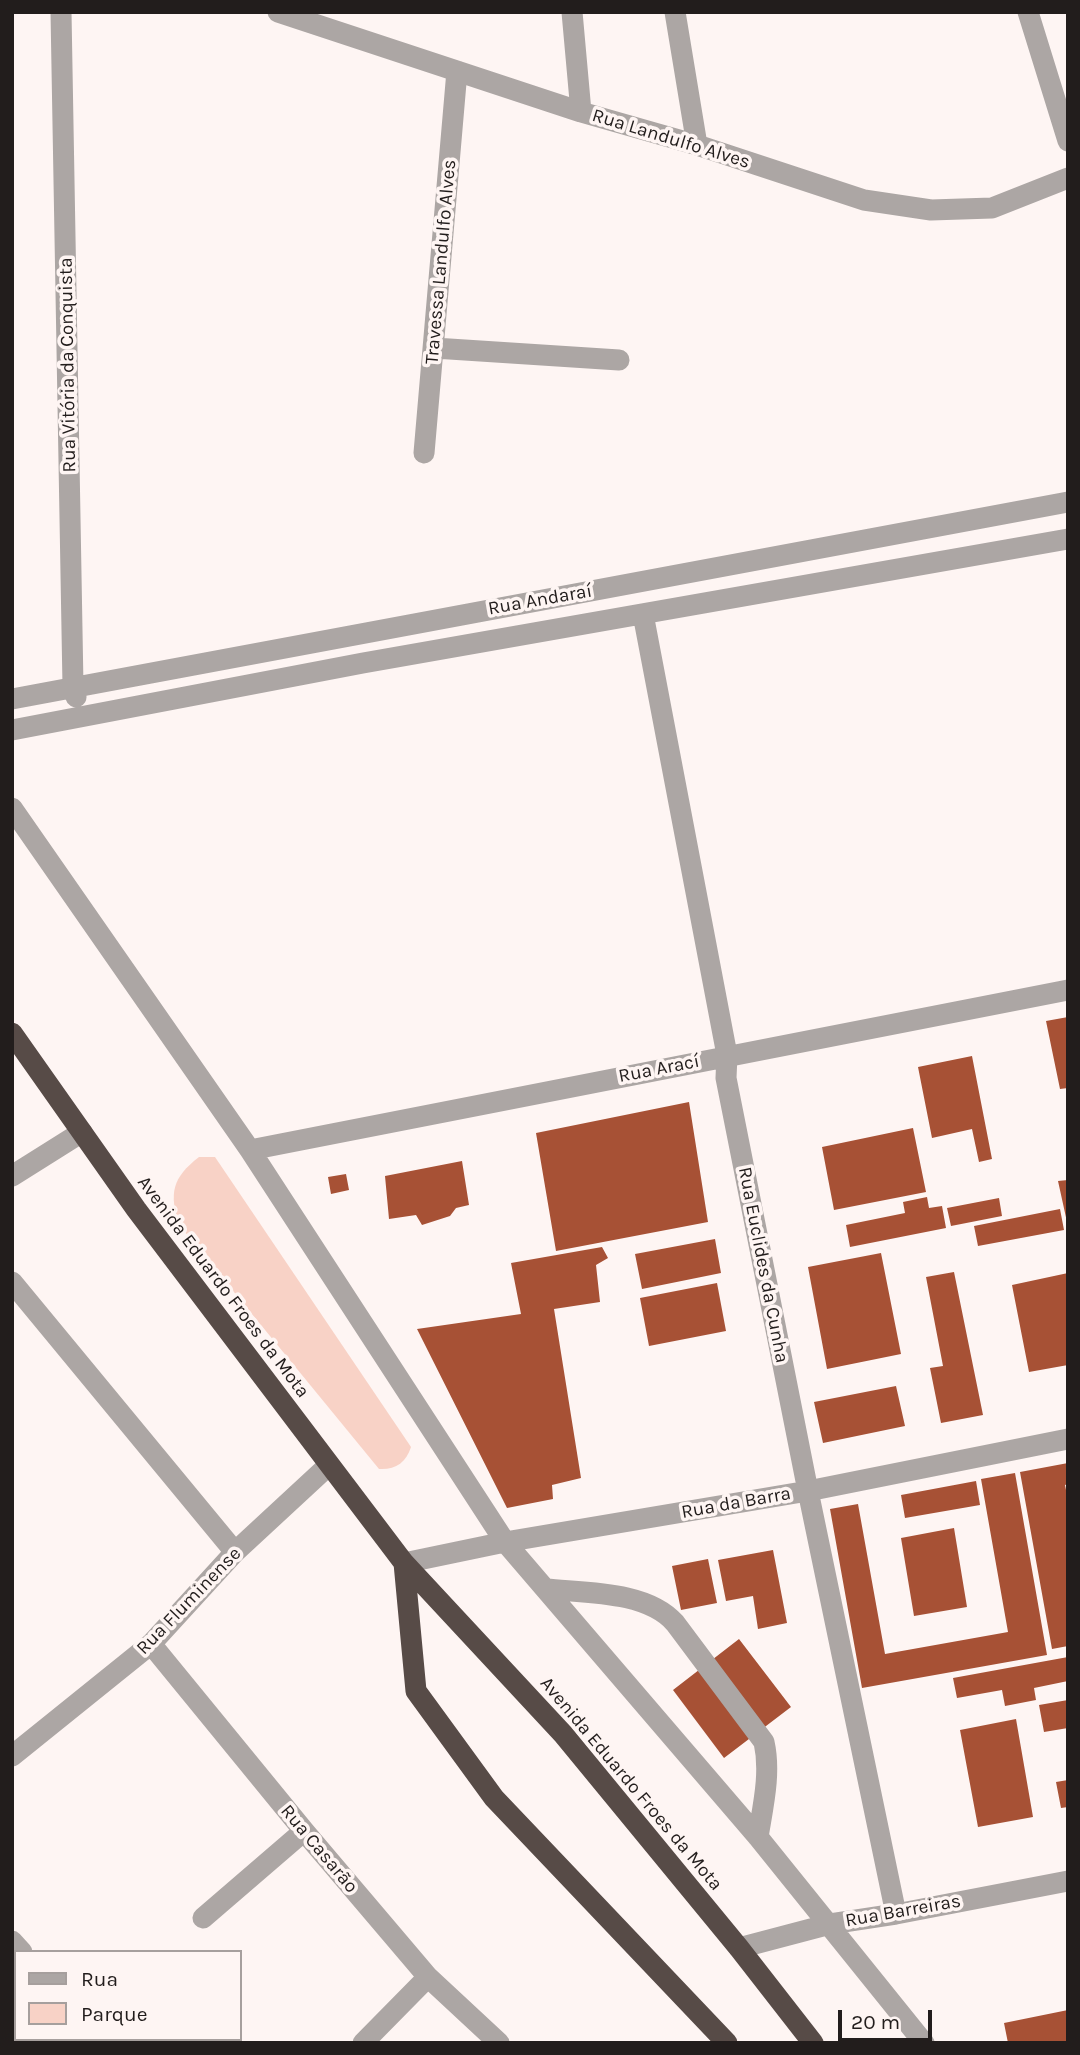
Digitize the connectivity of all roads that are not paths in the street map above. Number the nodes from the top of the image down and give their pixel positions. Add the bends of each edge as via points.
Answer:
1 (61, 12) edge
2 (278, 12) edge
3 (572, 12) edge
4 (675, 12) edge
5 (1028, 12) edge
6 (457, 71) junction
7 (581, 112) junction
8 (1068, 141) edge
9 (697, 145) junction
10 (1068, 178) edge
11 (434, 348) junction
12 (618, 360) dead end
13 (424, 453) dead end
14 (1068, 502) edge
15 (1068, 539) edge
16 (643, 614) junction
17 (74, 686) junction
18 (12, 699) edge
19 (81, 716) junction
20 (12, 730) edge
21 (12, 808) edge
22 (1068, 990) edge
23 (12, 1033) edge
24 (727, 1055) junction
25 (82, 1132) junction
26 (250, 1150) junction
27 (12, 1176) edge
28 (12, 1282) edge
29 (1068, 1438) edge
30 (329, 1465) junction
31 (807, 1491) junction
32 (505, 1542) junction
33 (235, 1552) junction
34 (404, 1563) junction
35 (546, 1589) junction
36 (151, 1644) junction
37 (12, 1756) edge
38 (304, 1831) junction
39 (758, 1837) junction
40 (1068, 1881) edge
41 (895, 1914) junction
42 (203, 1918) dead end
43 (830, 1924) junction
44 (740, 1948) junction
45 (428, 1977) junction
46 (363, 2043) edge
47 (499, 2043) edge
48 (727, 2043) edge
49 (813, 2043) edge
50 (924, 2043) edge

1 - 17 street, Rua Vitória da Conquista
2 - 6 street, Rua Landulfo Alves
3 - 7 street
4 - 9 street
5 - 8 street
6 - 7 street, Rua Landulfo Alves
6 - 11 street, Travessa Landulfo Alves
7 - 9 street, Rua Landulfo Alves
9 - 10 street, Rua Landulfo Alves via 864,200 931,210 992,208
11 - 12 street
11 - 13 street, Travessa Landulfo Alves
14 - 17 street, Rua Andaraí
15 - 16 street, Rua Andaraí
16 - 19 street, Rua Andaraí
16 - 24 street, Rua Euclides da Cunha
17 - 18 street, Rua Andaraí
17 - 19 street, Rua Vitória da Conquista
19 - 20 street, Rua Andaraí
21 - 26 street
22 - 24 street, Rua Arací
23 - 25 highway, Avenida Eduardo Froes da Mota
24 - 26 street, Rua Arací
24 - 31 street, Rua Euclides da Cunha via 726,1078
25 - 27 street
25 - 30 highway, Avenida Eduardo Froes da Mota
26 - 32 street
28 - 33 street
29 - 31 street, Rua da Barra
30 - 33 street, Rua Fluminense
30 - 34 highway, Avenida Eduardo Froes da Mota
31 - 32 street, Rua da Barra
31 - 41 street, Rua Euclides da Cunha
32 - 34 street, Rua da Barra
32 - 35 street
33 - 36 street, Rua Fluminense
34 - 44 highway, Avenida Eduardo Froes da Mota via 563,1734
34 - 48 highway via 415,1691 494,1798
35 - 39 street
35 - 39 street via 617,1596 667,1615 764,1742 768,1758
36 - 37 street, Rua Fluminense
36 - 38 street, Rua Casarão
38 - 42 street
38 - 45 street, Rua Casarão
39 - 43 street
40 - 41 street, Rua Barreiras
41 - 43 street, Rua Barreiras
43 - 44 street, Rua Barreiras
43 - 50 street
44 - 49 highway, Avenida Eduardo Froes da Mota
45 - 46 street
45 - 47 street, Rua Casarão

